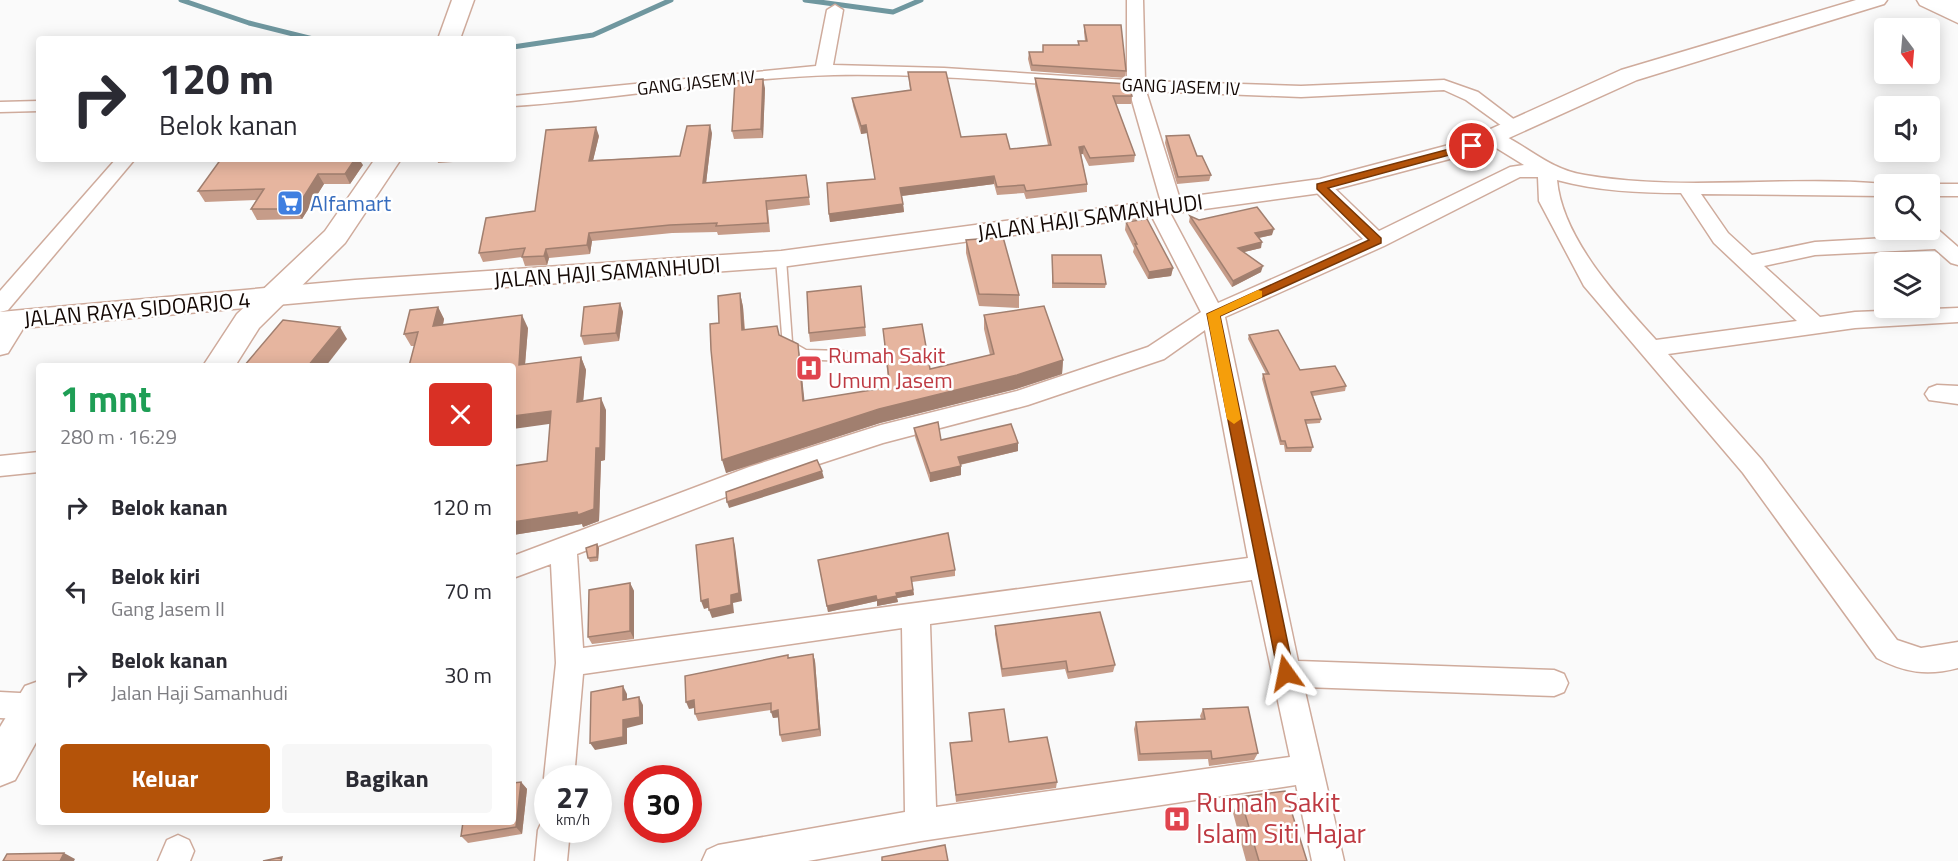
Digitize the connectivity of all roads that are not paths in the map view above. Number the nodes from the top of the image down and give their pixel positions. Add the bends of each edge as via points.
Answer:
1 (463, 0) edge
2 (1135, 0) edge
3 (1877, 0) edge
4 (1928, 0) edge
5 (1948, 0) edge
6 (1958, 6) edge
7 (835, 10) dead end
8 (1958, 16) edge
9 (450, 36) edge
10 (823, 72) junction
11 (1136, 86) junction
12 (516, 100) edge
13 (36, 106) edge
14 (0, 107) edge
15 (1515, 128) junction
16 (1491, 137) junction
17 (124, 162) edge
18 (386, 162) edge
19 (1547, 171) junction
20 (1321, 186) junction
21 (1688, 189) junction
22 (1940, 190) edge
23 (1958, 190) edge
24 (1874, 191) edge
25 (1165, 206) junction
26 (1894, 240) edge
27 (1937, 240) edge
28 (1377, 241) junction
29 (1958, 258) edge
30 (781, 259) junction
31 (1749, 264) junction
32 (274, 297) junction
33 (1213, 314) junction
34 (6, 315) edge
35 (1958, 315) edge
36 (1816, 326) junction
37 (0, 347) edge
38 (1651, 349) junction
39 (843, 355) dead end
40 (221, 363) edge
41 (36, 462) edge
42 (0, 466) edge
43 (563, 547) junction
44 (516, 566) edge
45 (1263, 567) junction
46 (916, 615) junction
47 (1958, 655) edge
48 (570, 663) junction
49 (1286, 673) junction
50 (1554, 683) dead end
51 (28, 704) edge
52 (560, 765) edge
53 (0, 766) edge
54 (1306, 769) junction
55 (921, 825) junction
56 (553, 843) edge
57 (551, 861) edge
58 (718, 861) edge
59 (1328, 861) edge

1 - 9 main road
2 - 11 street
3 - 15 street, JALAN HAJI SAMANHUDI via 1629,75
4 - 8 main road
5 - 6 main road
7 - 10 street
10 - 11 street, GANG JASEM IV via 871,70
10 - 12 street, GANG JASEM IV
11 - 15 street, GANG JASEM IV via 1337,91 1444,85 1468,94
11 - 25 street
13 - 14 street
15 - 16 street, JALAN HAJI SAMANHUDI
16 - 19 street
16 - 20 street, JALAN HAJI SAMANHUDI via 1472,146
17 - 34 street
18 - 32 main road via 335,237
19 - 21 street via 1583,181
19 - 28 street via 1517,171
19 - 38 street via 1549,201 1591,281
20 - 25 street, JALAN HAJI SAMANHUDI
20 - 28 street
21 - 24 street
21 - 31 street via 1721,238
22 - 23 street
25 - 30 street, JALAN HAJI SAMANHUDI
25 - 33 street
26 - 31 street via 1788,251
27 - 29 street
28 - 33 street
30 - 32 street, JALAN HAJI SAMANHUDI
30 - 39 lane via 787,344 805,353
31 - 36 street
32 - 34 street, JALAN RAYA SIDOARJO 4
32 - 40 main road via 248,321
33 - 43 street via 1156,353 1069,384 881,434 758,474
33 - 45 street
34 - 37 street
35 - 36 street
36 - 38 street
38 - 47 street via 1752,466 1887,649 1903,659 1921,663
41 - 42 street
43 - 44 street
43 - 48 street
45 - 46 street
45 - 49 street
46 - 48 street
46 - 55 street
48 - 52 street
49 - 50 street
49 - 54 street
51 - 53 main road
54 - 55 street
54 - 59 street
55 - 58 street
56 - 57 street

